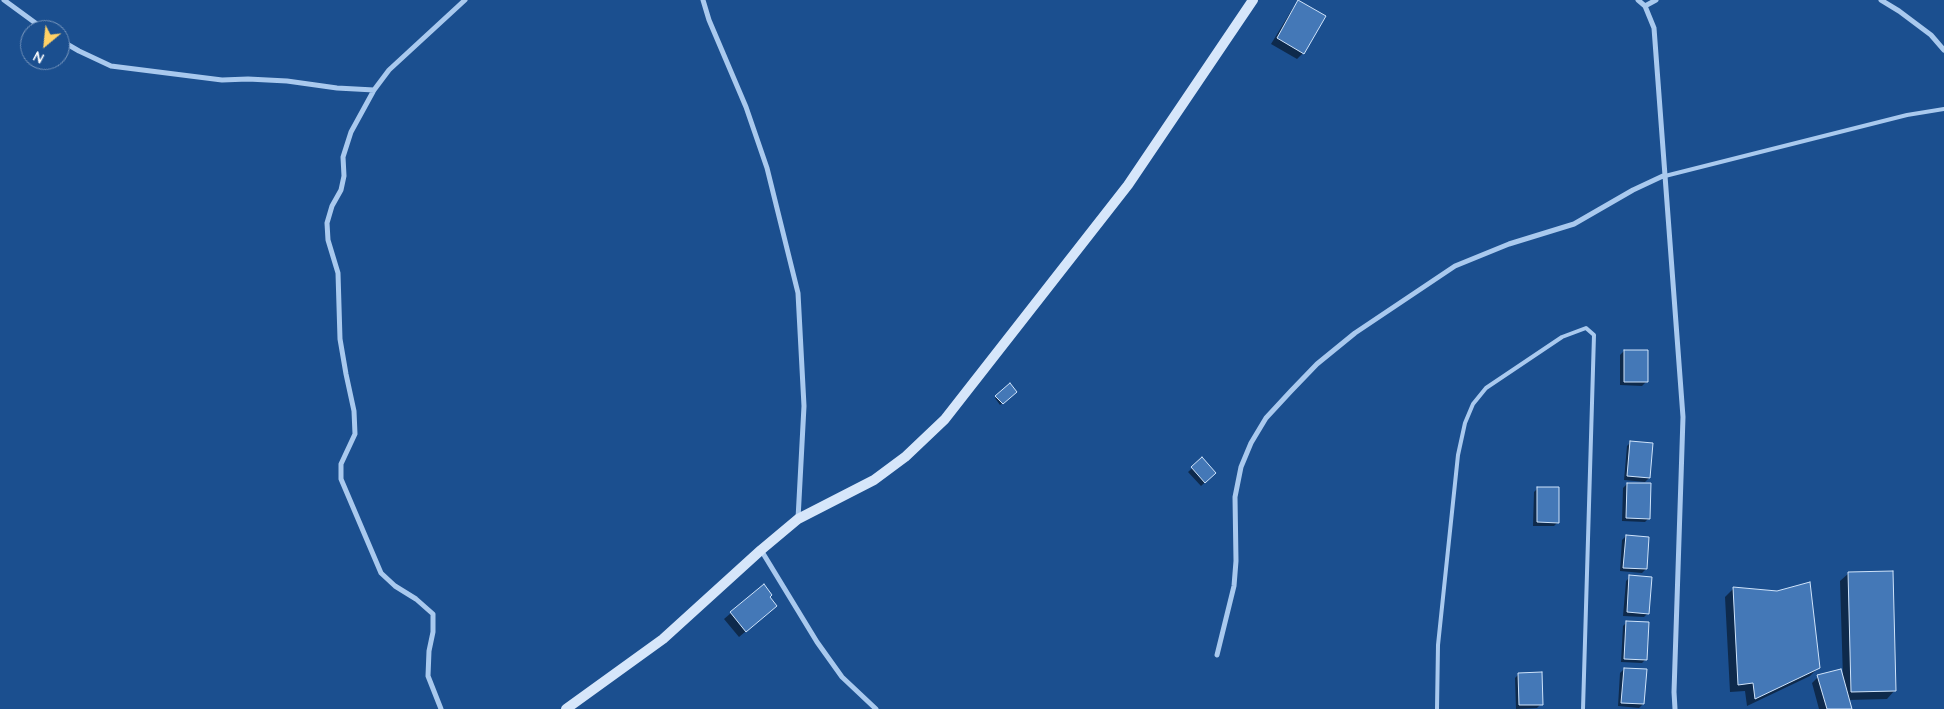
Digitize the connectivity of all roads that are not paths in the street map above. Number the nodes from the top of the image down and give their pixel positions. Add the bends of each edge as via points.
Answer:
1 (4, 0) edge
2 (464, 0) edge
3 (703, 0) edge
4 (1254, 0) edge
5 (1638, 0) edge
6 (1656, 0) edge
7 (1881, 0) edge
8 (1645, 6) junction
9 (31, 20) edge
10 (70, 46) edge
11 (1944, 50) edge
12 (374, 90) junction
13 (1944, 109) edge
14 (1665, 175) junction
15 (798, 519) junction
16 (761, 550) junction
17 (1217, 655) dead end
18 (441, 709) edge
19 (566, 709) edge
20 (876, 709) edge
21 (1437, 709) edge
22 (1583, 709) edge
23 (1676, 709) edge

1 - 9 street
2 - 12 street via 389,70
3 - 15 street via 767,168 798,293 804,406
4 - 15 street via 1128,185 945,419 905,458 874,480
5 - 8 street
6 - 8 street
7 - 11 street via 1931,35
8 - 14 street via 1654,28
10 - 12 street via 111,66 222,80 287,81
12 - 18 street via 351,132 343,157 341,190 327,223 328,240 338,273 340,338 356,434 341,464 341,479 382,573 432,614 434,632 428,651 428,676
13 - 14 lane via 1907,115
14 - 17 street via 1574,224 1509,244 1456,266 1355,333 1317,364 1291,391 1266,418 1241,467 1235,497 1234,586
14 - 23 street via 1683,417
15 - 16 street
16 - 19 street via 663,639
16 - 20 street via 842,677
21 - 22 lane via 1438,645 1458,455 1465,423 1473,404 1486,388 1562,337 1586,328 1594,335 1594,343

